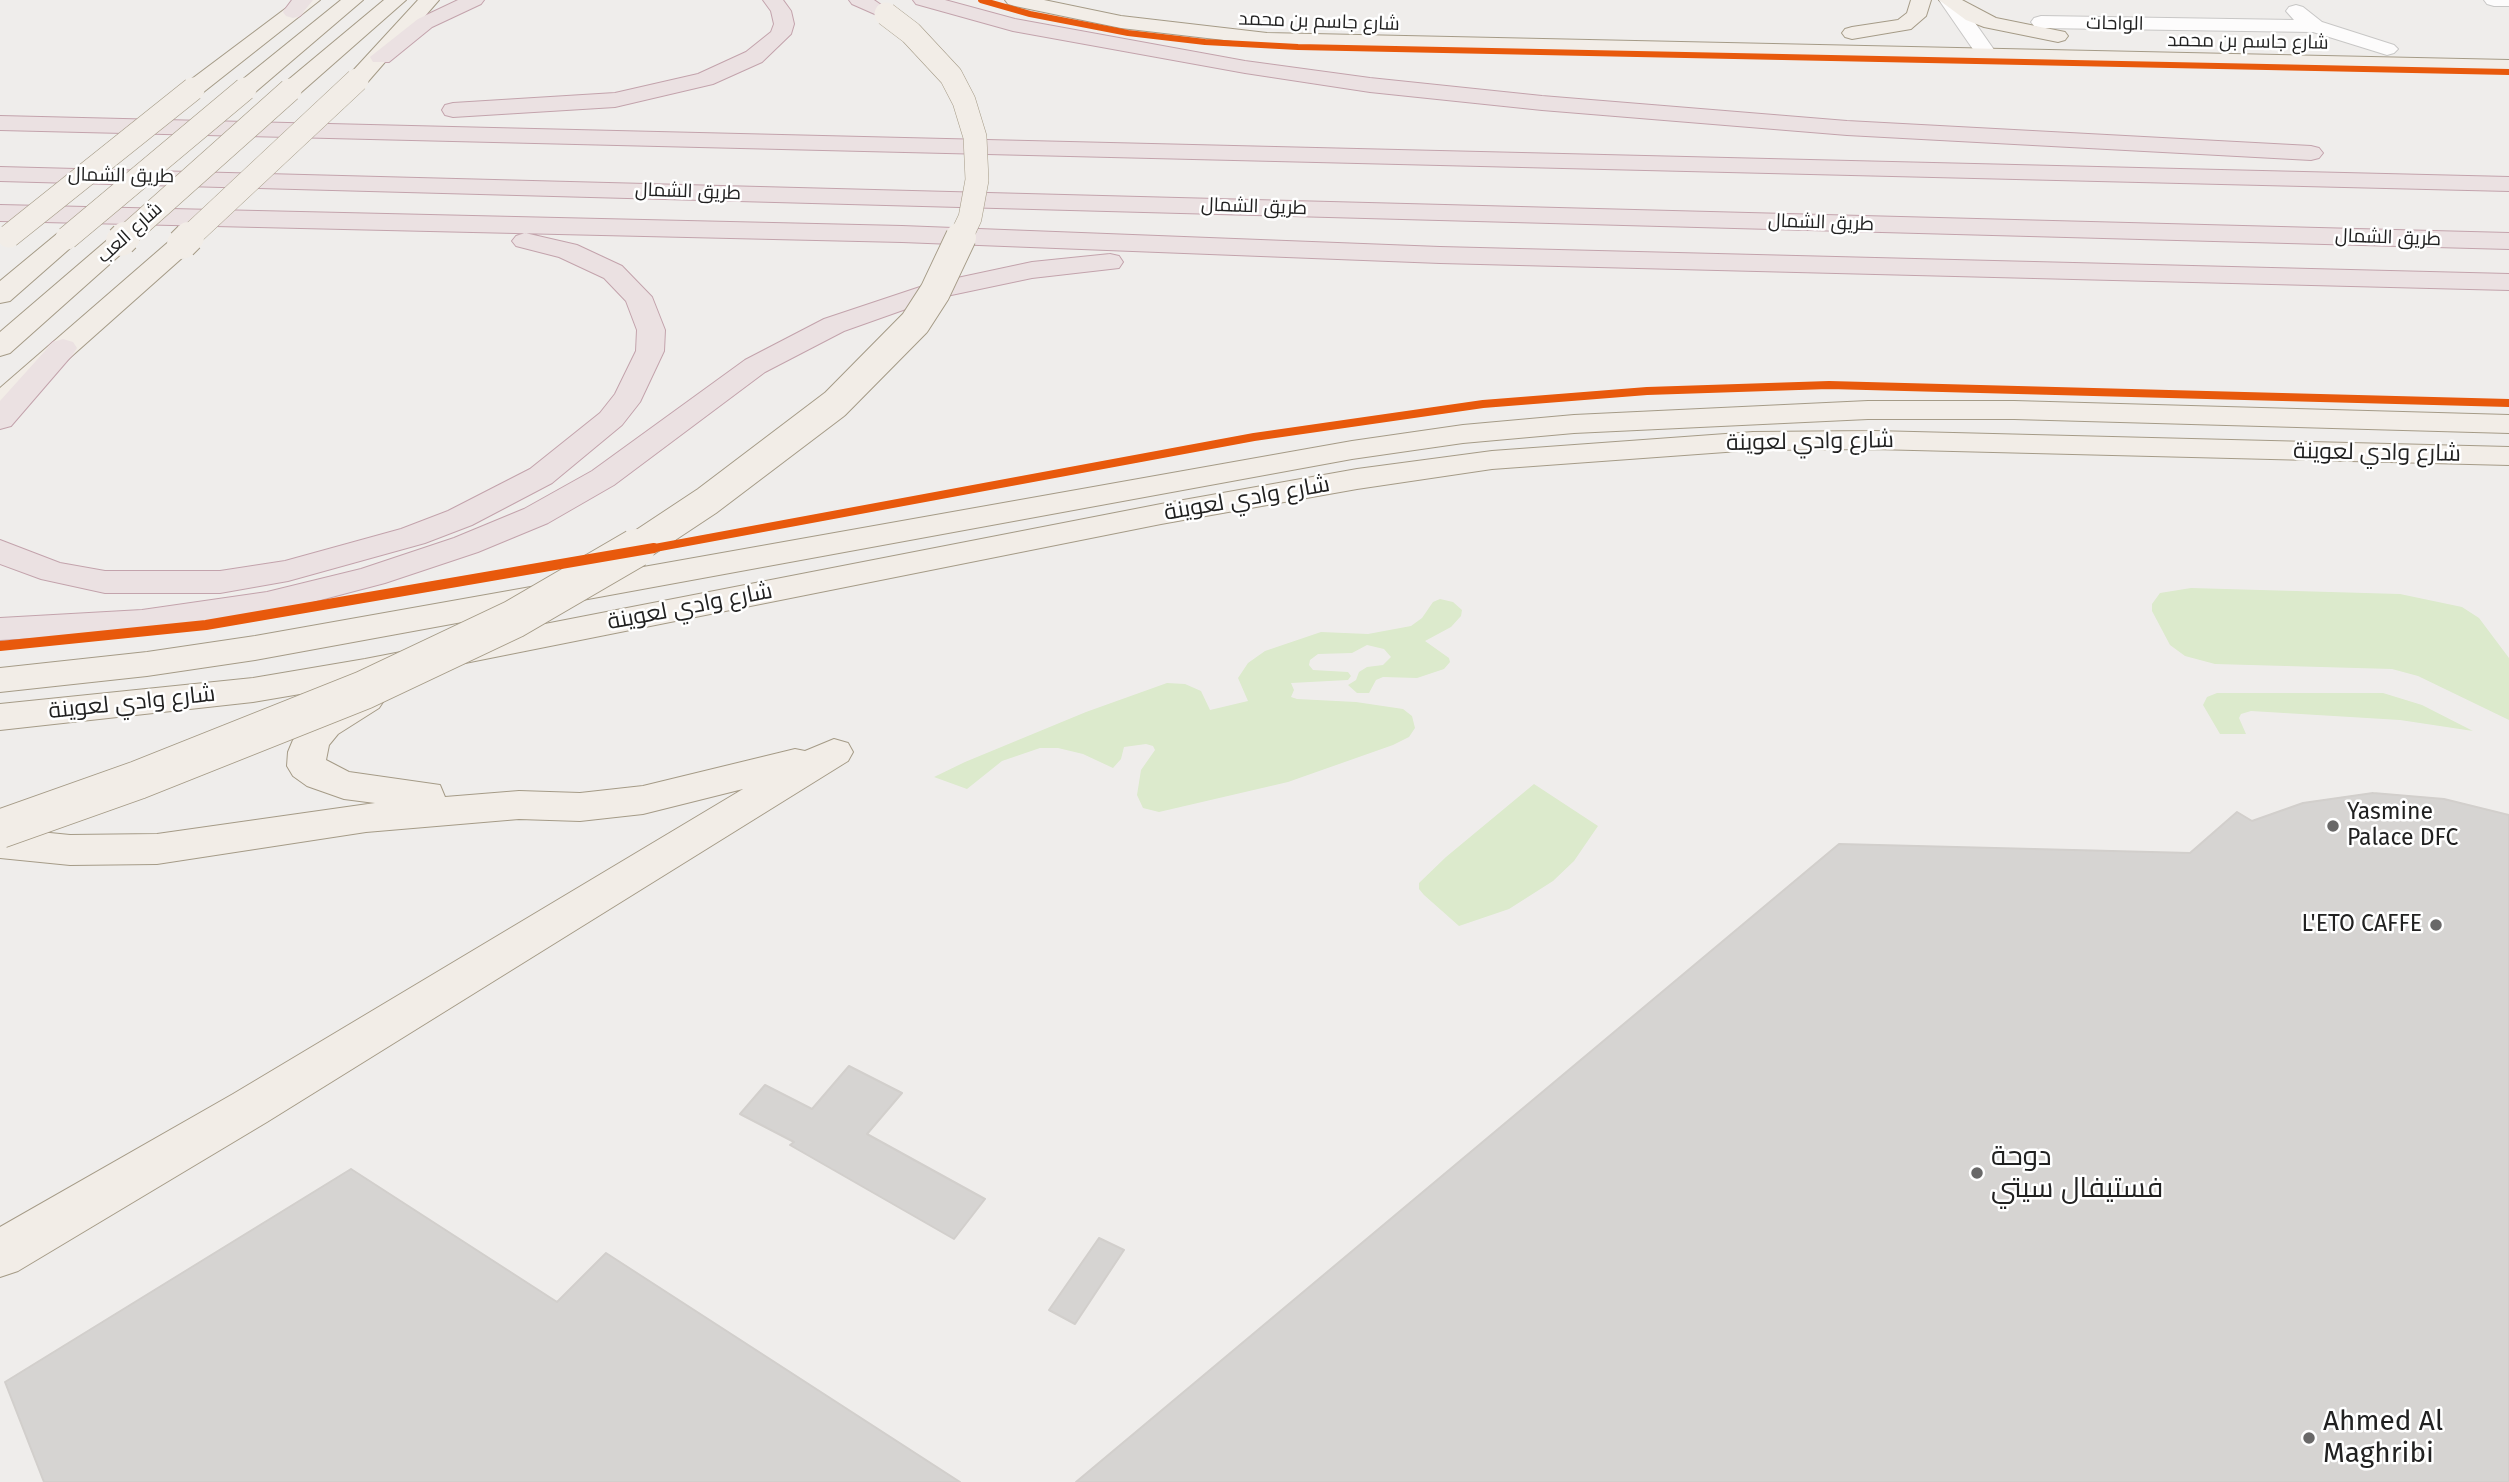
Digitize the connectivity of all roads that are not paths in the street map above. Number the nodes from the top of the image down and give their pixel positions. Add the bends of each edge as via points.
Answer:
1 (353, 0) edge
2 (396, 0) edge
3 (429, 0) edge
4 (474, 0) edge
5 (773, 0) edge
6 (923, 0) edge
7 (956, 0) edge
8 (1016, 0) edge
9 (1075, 0) edge
10 (1922, 0) edge
11 (1949, 0) edge
12 (2284, 0) edge
13 (2494, 0) edge
14 (2509, 0) edge
15 (302, 4) edge
16 (873, 6) edge
17 (2041, 22) dead end
18 (2315, 26) junction
19 (1081, 37) junction
20 (1818, 38) junction
21 (1960, 40) junction
22 (2091, 44) junction
23 (2309, 48) junction
24 (2387, 49) junction
25 (2509, 52) edge
26 (381, 57) junction
27 (2509, 66) edge
28 (146, 102) dead end
29 (356, 107) dead end
30 (426, 109) dead end
31 (453, 110) junction
32 (645, 116) dead end
33 (0, 123) edge
34 (944, 123) dead end
35 (995, 125) dead end
36 (1756, 143) dead end
37 (2293, 153) junction
38 (2333, 154) dead end
39 (0, 174) edge
40 (2509, 184) edge
41 (356, 222) junction
42 (3, 231) edge
43 (2509, 241) edge
44 (1440, 255) junction
45 (2503, 282) edge
46 (0, 295) edge
47 (0, 347) edge
48 (63, 348) junction
49 (0, 404) edge
50 (0, 420) edge
51 (2509, 424) edge
52 (2509, 456) edge
53 (0, 550) edge
54 (0, 629) edge
55 (479, 649) junction
56 (0, 680) edge
57 (0, 717) edge
58 (519, 805) junction
59 (0, 829) edge
60 (0, 844) edge
61 (0, 1254) edge

1 - 46 main road, شارع العب, bridge
2 - 47 main road, شارع العب, bridge
3 - 26 main road
4 - 26 highway via 425,23
5 - 31 highway via 785,24 781,34 754,57 705,79 615,100
6 - 19 highway via 979,17
7 - 19 highway
8 - 21 main road, شارع جاسم بن محمد via 1121,22 1267,39
9 - 20 main road, شارع جاسم بن محمد via 1196,19 1285,26
10 - 20 main road via 1916,16 1904,25
10 - 21 street
11 - 21 street
11 - 22 main road via 1991,23
12 - 18 street
13 - 14 street
15 - 42 main road, bridge
16 - 59 main road, bridge via 912,33 951,76 975,137 977,180 970,218 935,292 915,323 835,404 707,501 635,549 513,619 364,691
17 - 18 street, الواحات
18 - 23 street via 2317,40
18 - 24 street
19 - 37 highway via 1323,79 1542,103 1847,128
20 - 21 main road, شارع جاسم بن محمد
21 - 22 main road, شارع جاسم بن محمد
21 - 27 main road, شارع جاسم بن محمد
22 - 23 main road, شارع جاسم بن محمد
23 - 24 main road, شارع جاسم بن محمد
24 - 25 main road, شارع جاسم بن محمد
26 - 48 main road, bridge
28 - 29 highway
30 - 31 highway
31 - 32 highway
33 - 40 highway
34 - 35 highway
36 - 37 highway
37 - 38 highway
39 - 43 highway, طريق الشمال
41 - 42 highway
41 - 44 highway via 915,235
41 - 53 highway via 545,245 593,260 613,272 638,297 651,330 650,351 629,396 577,450 501,498 413,536 288,571 220,582 105,582 53,572
44 - 45 highway
44 - 54 highway via 1090,263 929,292 872,310 794,344 712,395 603,478 536,516 466,545 373,576 267,603 142,621
48 - 49 main road
48 - 50 highway
51 - 56 main road, شارع وادي لعوينة via 1868,410 1588,423 1463,435 1234,471 255,648
52 - 55 main road, شارع وادي لعوينة via 1874,440 1753,441 1492,460 1174,512
55 - 57 main road, شارع وادي لعوينة via 253,690
55 - 58 main road via 407,678 342,712 312,740 307,766 344,785 370,790
58 - 60 main road via 366,818 157,849 70,850
58 - 61 main road via 580,807 643,800 834,752 250,1108

